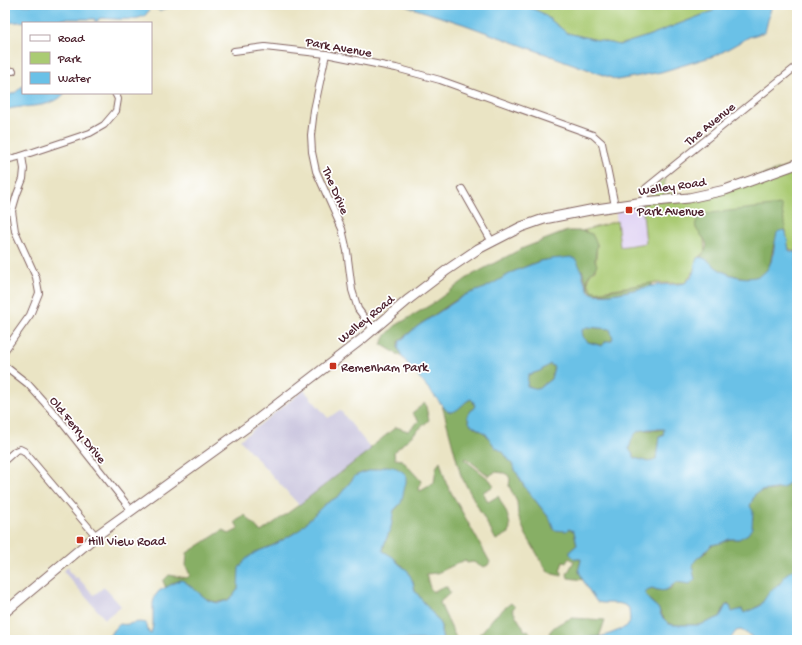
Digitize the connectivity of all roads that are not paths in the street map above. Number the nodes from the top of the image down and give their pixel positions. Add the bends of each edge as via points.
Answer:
1 (234, 51) dead end
2 (326, 54) junction
3 (797, 66) edge
4 (5, 70) edge
5 (13, 71) dead end
6 (115, 94) edge
7 (22, 156) junction
8 (5, 160) edge
9 (797, 164) edge
10 (462, 189) dead end
11 (644, 202) junction
12 (615, 206) junction
13 (492, 242) junction
14 (373, 329) junction
15 (5, 350) edge
16 (5, 366) edge
17 (5, 460) edge
18 (132, 511) junction
19 (96, 536) junction
20 (5, 612) edge

1 - 2 street, Park Avenue via 265,46
2 - 12 street, Park Avenue via 440,80 593,135 602,143
2 - 14 street, The Drive via 314,110 312,152 316,171 342,230 352,290 358,309
3 - 11 street, The Avenue via 646,188
4 - 5 street
6 - 7 street via 118,100 116,111 104,125 90,133
7 - 8 street
7 - 15 street via 23,179 12,211 15,231 36,277 39,293 30,315
9 - 11 main road, Welley Road via 718,191 689,198
10 - 13 street
11 - 12 main road, Welley Road
12 - 13 main road, Welley Road via 544,219
13 - 14 main road, Welley Road via 447,270
14 - 18 main road, Welley Road via 254,422
16 - 18 street, Old Ferry Drive via 28,384 60,420
17 - 19 street via 15,451 24,451
18 - 19 main road, Welley Road
19 - 20 main road, Welley Road

